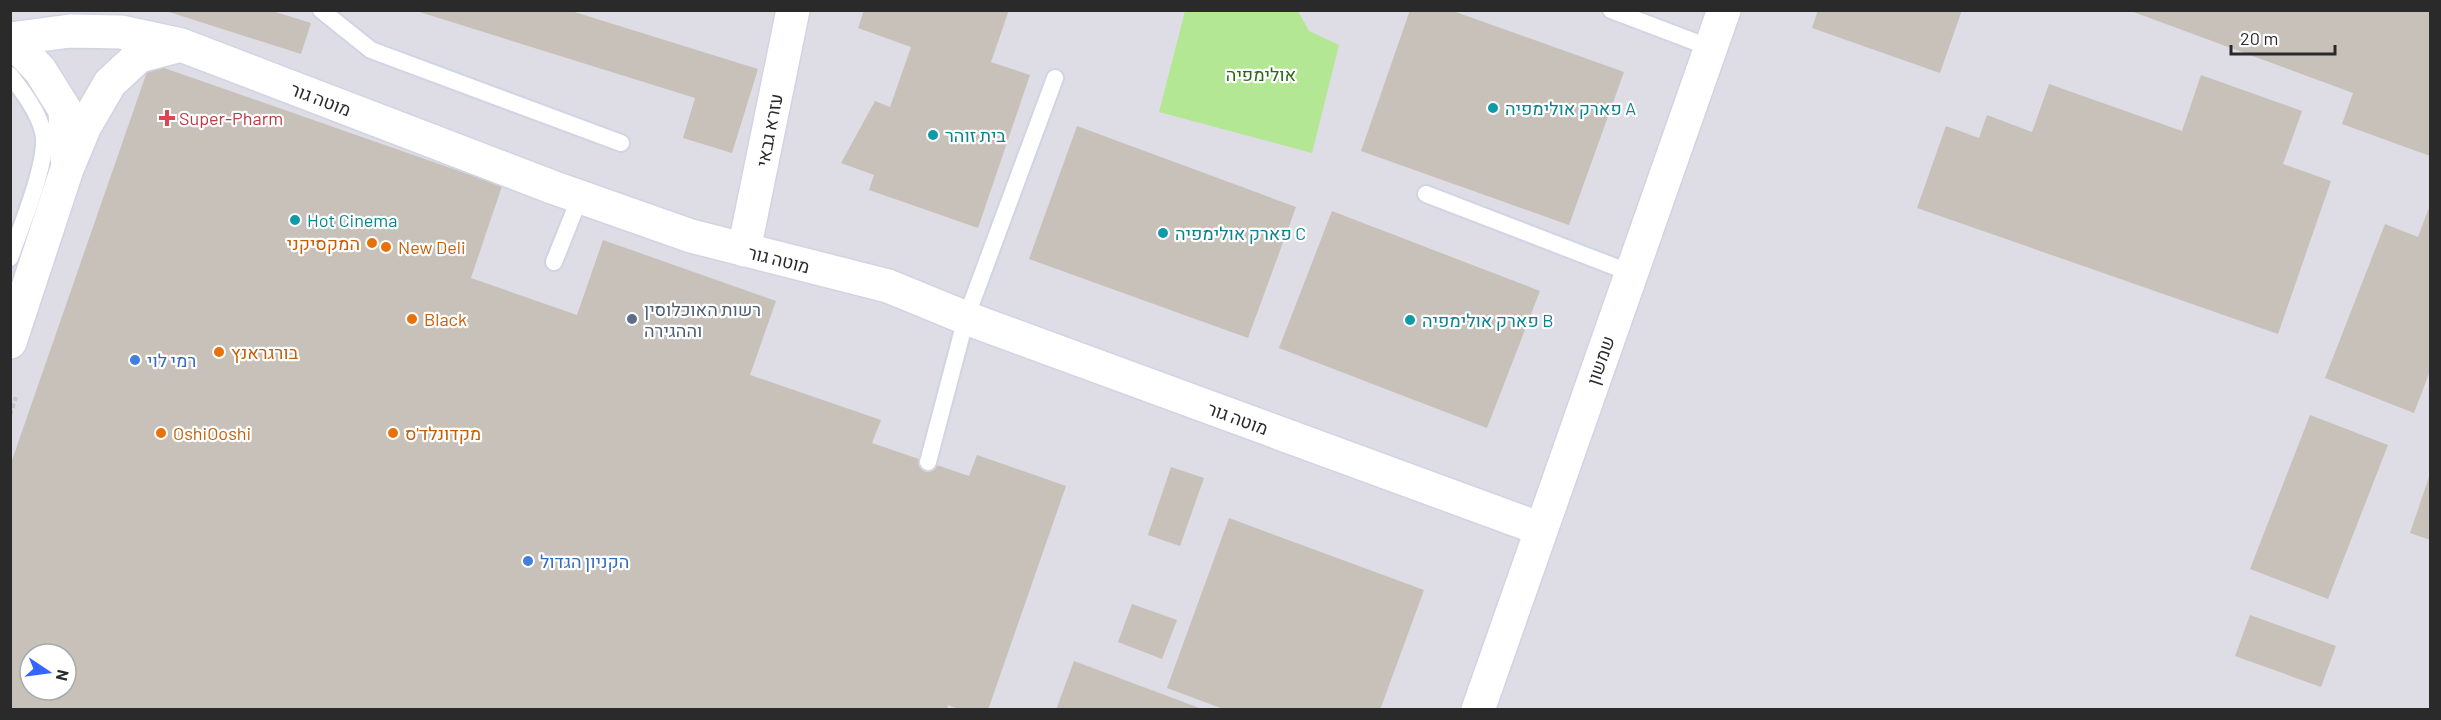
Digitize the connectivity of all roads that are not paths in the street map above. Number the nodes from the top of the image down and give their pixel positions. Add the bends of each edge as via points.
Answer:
1 (321, 10) edge
2 (793, 10) edge
3 (1611, 10) edge
4 (1724, 10) edge
5 (10, 39) edge
6 (181, 45) junction
7 (1711, 48) junction
8 (10, 75) edge
9 (1055, 78) dead end
10 (621, 143) dead end
11 (67, 169) junction
12 (1426, 194) dead end
13 (580, 197) junction
14 (744, 250) junction
15 (10, 258) edge
16 (554, 262) dead end
17 (1631, 273) junction
18 (966, 318) junction
19 (10, 342) edge
20 (928, 462) dead end
21 (1541, 529) junction
22 (1479, 710) edge

1 - 10 lane via 371,51
2 - 14 street, עזרא גבאי
3 - 7 lane
4 - 7 street, שמשון
5 - 6 street, מוטה גור via 70,31 121,32
5 - 11 street via 40,70 65,110
6 - 11 street via 140,56 110,83 85,126
6 - 13 street, מוטה גור
7 - 17 street, שמשון
8 - 15 lane via 35,111 44,133 44,154
9 - 18 lane
11 - 19 street
12 - 17 lane
13 - 14 street, מוטה גור
13 - 16 lane
14 - 18 street, מוטה גור via 888,286
17 - 21 street, שמשון
18 - 20 lane
18 - 21 street, מוטה גור
21 - 22 street, שמשון

